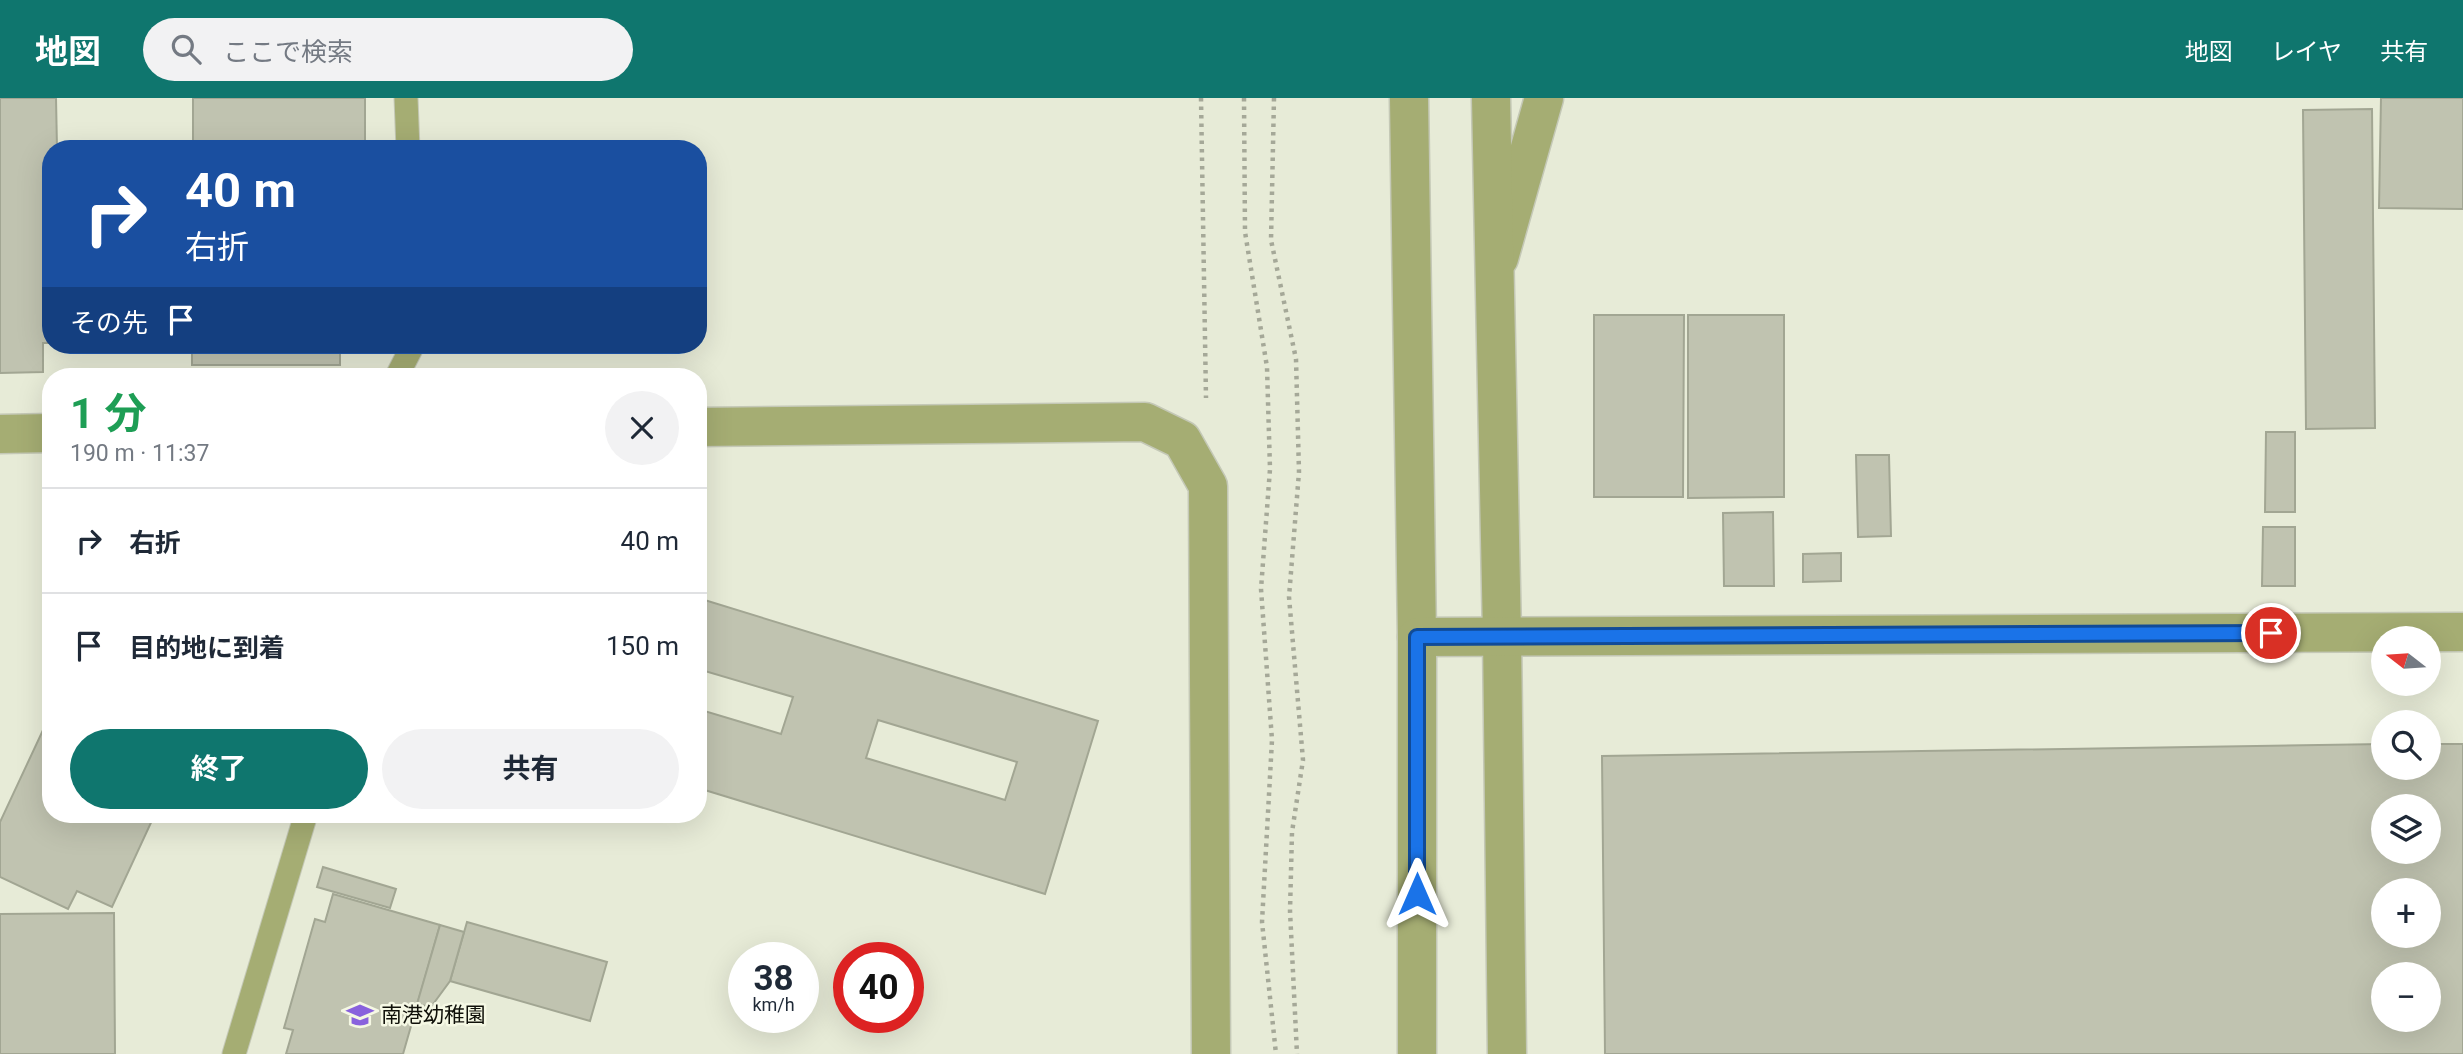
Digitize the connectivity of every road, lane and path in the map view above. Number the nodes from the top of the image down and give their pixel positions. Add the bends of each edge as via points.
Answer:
1 (406, 98) edge
2 (1201, 98) edge
3 (1244, 98) edge
4 (1274, 98) edge
5 (1409, 98) edge
6 (1491, 98) edge
7 (1544, 98) edge
8 (408, 140) edge
9 (1495, 270) junction
10 (1206, 398) dead end
11 (707, 427) edge
12 (42, 433) edge
13 (0, 434) edge
14 (2463, 632) edge
15 (1502, 636) junction
16 (1417, 637) junction
17 (303, 823) edge
18 (234, 1054) edge
19 (1211, 1054) edge
20 (1276, 1054) edge
21 (1297, 1054) edge
22 (1417, 1054) edge
23 (1507, 1054) edge

1 - 8 lane
2 - 10 path
3 - 20 path via 1245,232 1268,367 1270,469 1261,589 1272,740 1262,922
4 - 21 path via 1272,240 1297,384 1299,472 1289,597 1303,760 1292,832 1290,911
5 - 16 street
6 - 9 street
7 - 9 street
9 - 15 street
11 - 19 street via 1145,422 1182,440 1208,486
12 - 13 street
14 - 15 street
15 - 16 street
15 - 23 street
16 - 22 street
17 - 18 lane

